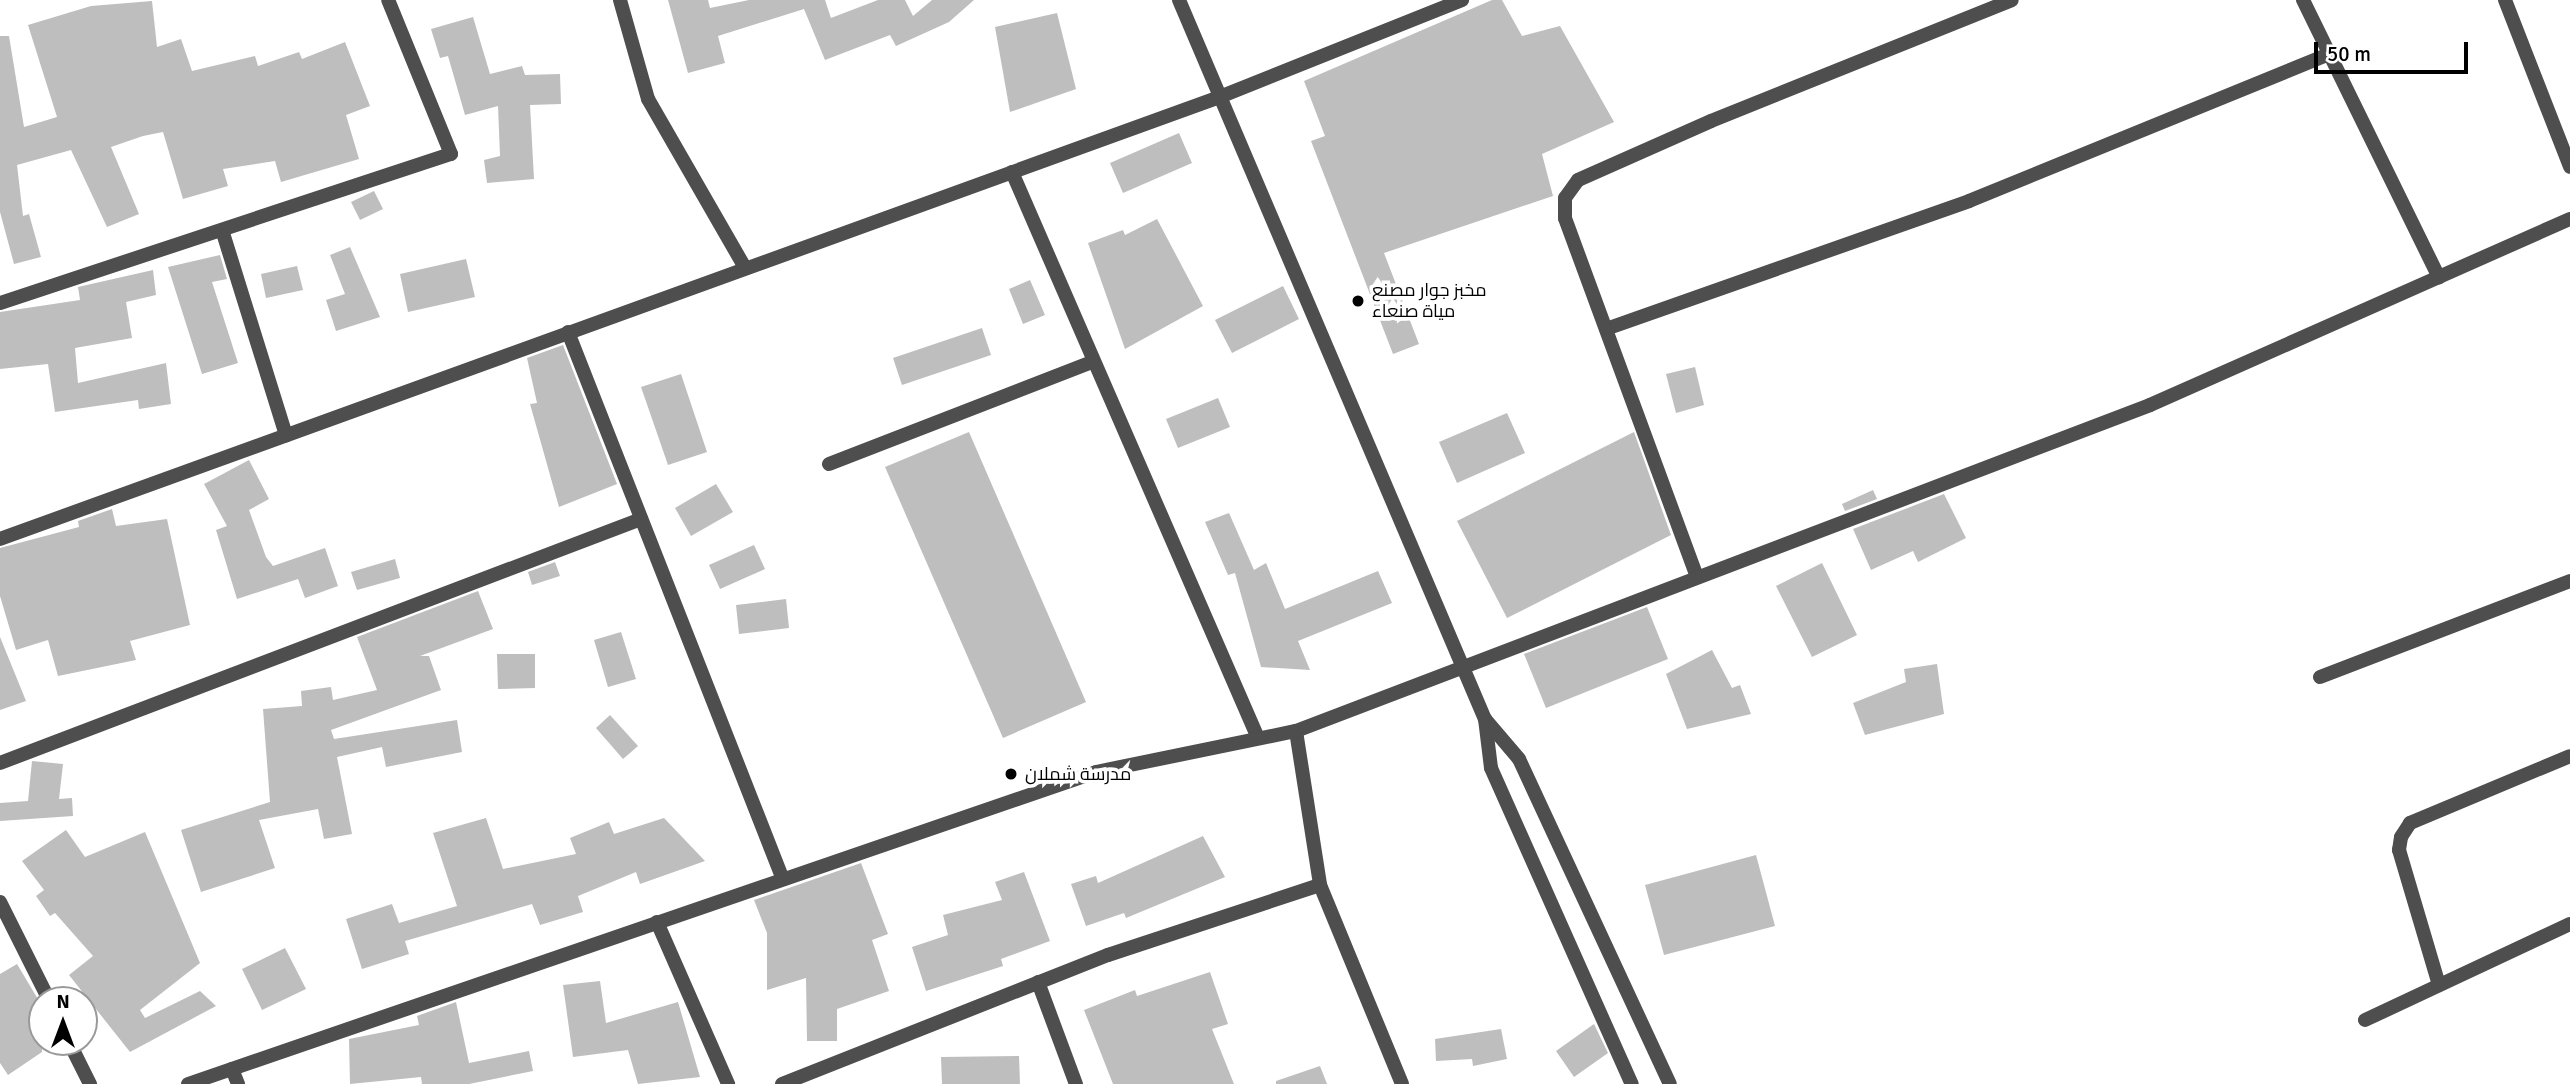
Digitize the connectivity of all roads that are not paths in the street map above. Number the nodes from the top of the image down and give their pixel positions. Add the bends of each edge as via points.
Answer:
1 (388, 0) edge
2 (620, 0) edge
3 (1179, 0) edge
4 (1462, 0) edge
5 (2012, 0) edge
6 (2303, 0) edge
7 (2505, 0) edge
8 (1992, 4) edge
9 (2329, 54) junction
10 (1217, 98) junction
11 (2570, 167) edge
12 (1012, 172) junction
13 (2570, 219) edge
14 (223, 233) junction
15 (745, 268) junction
16 (2440, 277) junction
17 (0, 303) edge
18 (1606, 329) junction
19 (568, 332) junction
20 (1092, 362) junction
21 (286, 435) junction
22 (829, 464) dead end
23 (642, 519) junction
24 (0, 539) edge
25 (1697, 577) junction
26 (2570, 581) edge
27 (1463, 665) junction
28 (2320, 677) dead end
29 (1485, 719) junction
30 (1296, 731) junction
31 (1258, 738) junction
32 (2570, 756) edge
33 (0, 763) edge
34 (782, 877) junction
35 (1320, 885) junction
36 (0, 902) edge
37 (657, 922) junction
38 (2570, 924) edge
39 (1038, 982) junction
40 (2439, 985) junction
41 (42, 986) edge
42 (2365, 1020) dead end
43 (76, 1056) edge
44 (232, 1069) junction
45 (90, 1084) edge
46 (188, 1084) edge
47 (237, 1084) edge
48 (728, 1084) edge
49 (782, 1084) edge
50 (1076, 1084) edge
51 (1402, 1084) edge
52 (1632, 1084) edge
53 (1670, 1084) edge

1 - 14 street via 452,154
2 - 15 street via 648,99
3 - 10 street
4 - 10 street
5 - 8 street
6 - 9 street
7 - 11 street
8 - 18 street via 1577,180 1565,198 1565,218
9 - 16 street
9 - 18 street via 1969,201
10 - 12 street
10 - 27 street via 1379,457
12 - 15 street
12 - 20 street
13 - 16 street
14 - 17 street
14 - 21 street
15 - 19 street
16 - 25 street via 2150,405
18 - 25 street
19 - 21 street
19 - 23 street
20 - 22 street
20 - 31 street
21 - 24 street
23 - 33 street
23 - 34 street
25 - 27 street
26 - 28 street
27 - 29 street
27 - 30 street
29 - 52 street via 1491,768
29 - 53 street via 1519,759
30 - 31 street
30 - 35 street
31 - 34 street via 1096,772
32 - 40 street via 2410,823 2401,837 2399,850
34 - 37 street
35 - 39 street
35 - 51 street
36 - 41 street
37 - 44 street
37 - 48 street
38 - 40 street
39 - 49 street
39 - 50 street
40 - 42 street
43 - 45 street
44 - 46 street
44 - 47 street

